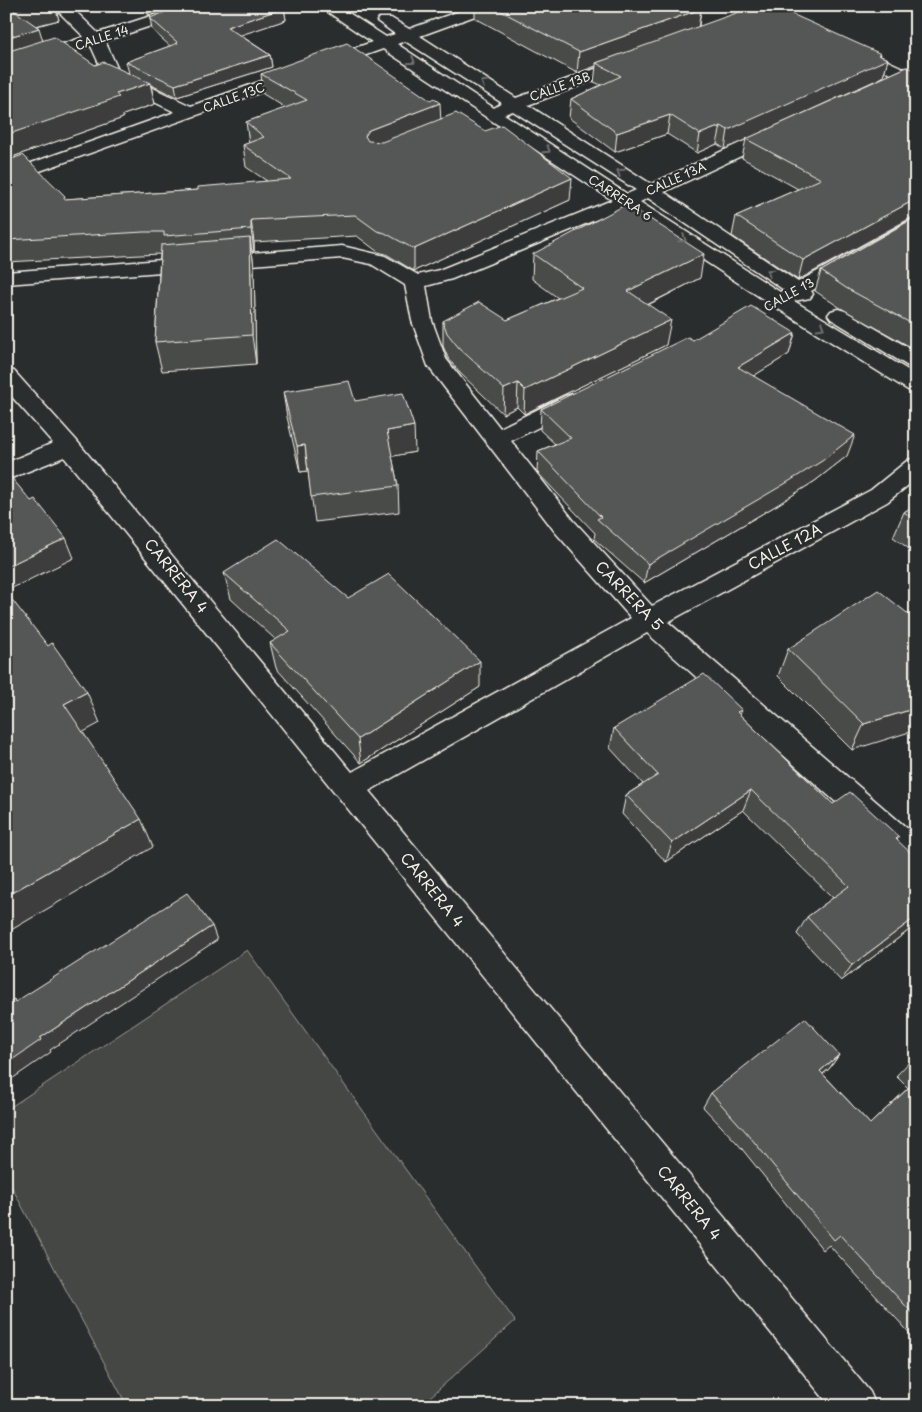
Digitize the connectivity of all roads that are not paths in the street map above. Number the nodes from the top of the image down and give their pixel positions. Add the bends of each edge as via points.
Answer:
1 (61, 6) edge
2 (198, 6) edge
3 (327, 6) edge
4 (489, 6) edge
5 (370, 11) dead end
6 (409, 36) junction
7 (96, 40) junction
8 (385, 43) junction
9 (842, 44) edge
10 (644, 56) edge
11 (6, 68) edge
12 (910, 78) edge
13 (886, 84) edge
14 (515, 103) junction
15 (191, 113) junction
16 (491, 113) junction
17 (473, 120) dead end
18 (795, 125) edge
19 (6, 178) edge
20 (650, 191) junction
21 (624, 201) junction
22 (916, 223) edge
23 (6, 278) edge
24 (415, 282) junction
25 (795, 302) junction
26 (916, 361) edge
27 (6, 376) edge
28 (916, 385) edge
29 (594, 391) edge
30 (496, 439) junction
31 (68, 446) junction
32 (916, 466) edge
33 (6, 472) edge
34 (650, 620) junction
35 (349, 788) junction
36 (916, 855) edge
37 (856, 1406) edge

1 - 7 street
2 - 7 street, CALLE 14
3 - 8 street, CARRERA 6
4 - 6 street, CALLE 13C
5 - 6 street, CARRERA 6
6 - 8 street, CALLE 13C
14 -> 6 street, CARRERA 6
7 - 11 street, CALLE 14
7 - 15 street via 112,75
8 - 15 street, CALLE 13C
8 -> 16 street, CARRERA 6
9 - 12 street
10 - 14 street, CALLE 13B
12 - 13 street
14 - 16 street, CALLE 13B
20 -> 14 street, CARRERA 6
15 - 19 street, CALLE 13C
16 - 17 street, CALLE 13B
16 -> 21 street, CARRERA 6
18 - 20 street, CALLE 13A
20 - 21 street, CALLE 13A
25 -> 20 street, CARRERA 6
21 - 24 street, CALLE 13A via 445,275
21 -> 25 street, CARRERA 6
22 - 25 street, CALLE 13
23 - 24 street via 342,252 378,260
24 - 30 street, CARRERA 5 via 422,320 436,361
25 - 26 street, CARRERA 6
25 -> 28 street, CARRERA 6
27 - 31 street, CARRERA 4
29 - 30 street
30 - 34 street, CARRERA 5 via 565,527
31 - 33 street
31 - 35 street, CARRERA 4
32 - 34 street, CALLE 12A via 878,496
34 - 35 street, CALLE 12A
34 - 36 street, CARRERA 5
35 - 37 street, CARRERA 4

